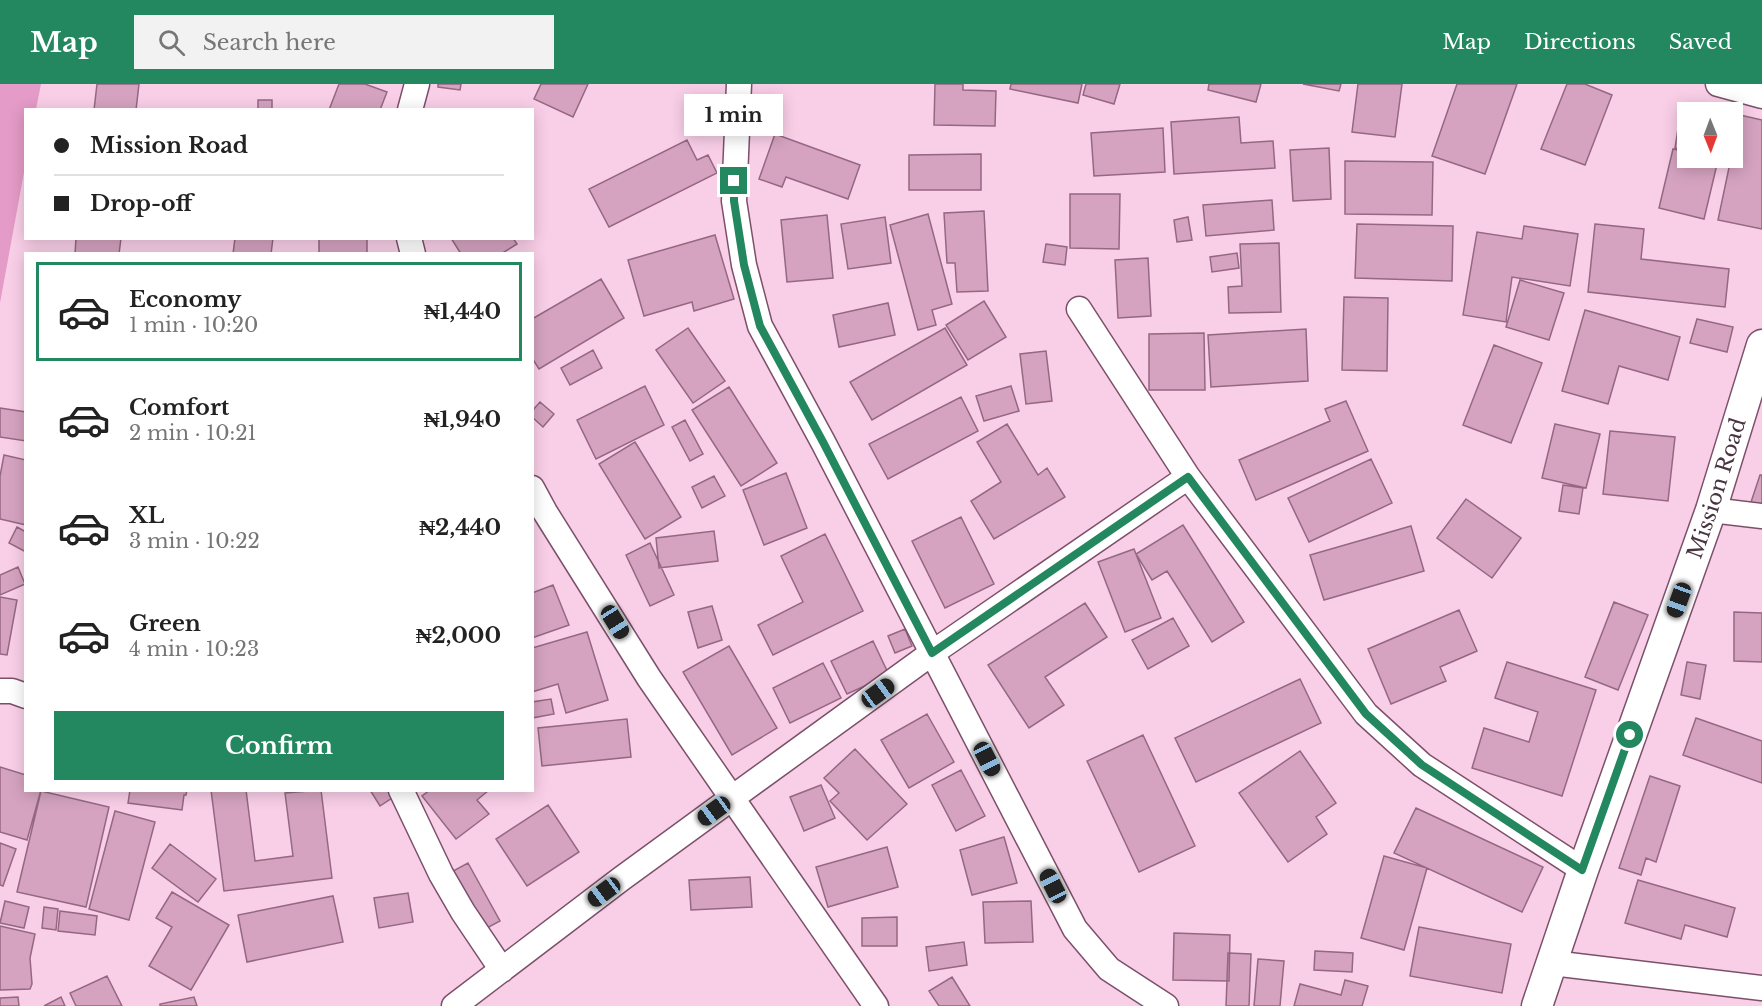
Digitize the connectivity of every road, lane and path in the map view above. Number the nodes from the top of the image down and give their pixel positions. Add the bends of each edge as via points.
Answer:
1 (417, 84) edge
2 (739, 84) edge
3 (1718, 84) edge
4 (1762, 96) edge
5 (411, 108) edge
6 (1079, 309) dead end
7 (1762, 345) edge
8 (1188, 477) junction
9 (534, 492) edge
10 (1711, 510) junction
11 (1762, 516) edge
12 (932, 653) junction
13 (0, 691) edge
14 (24, 695) edge
15 (402, 792) edge
16 (732, 798) junction
17 (1582, 870) junction
18 (1552, 963) junction
19 (502, 970) junction
20 (1762, 988) edge
21 (454, 1006) edge
22 (876, 1006) edge
23 (1166, 1006) edge
24 (1537, 1006) edge

1 - 5 street
2 - 12 street via 734,201 744,265 760,326
3 - 4 street
6 - 8 street
7 - 10 street, Mission Road
8 - 12 street
8 - 17 street via 1366,714 1422,765
9 - 16 street via 649,678
10 - 11 street
10 - 17 street, Mission Road
12 - 16 street
12 - 23 street via 1075,929 1109,969
13 - 14 street
15 - 19 street via 441,874
16 - 19 street
16 - 22 street
17 - 18 street, Mission Road
18 - 20 street
18 - 24 street, Mission Road
19 - 21 street

